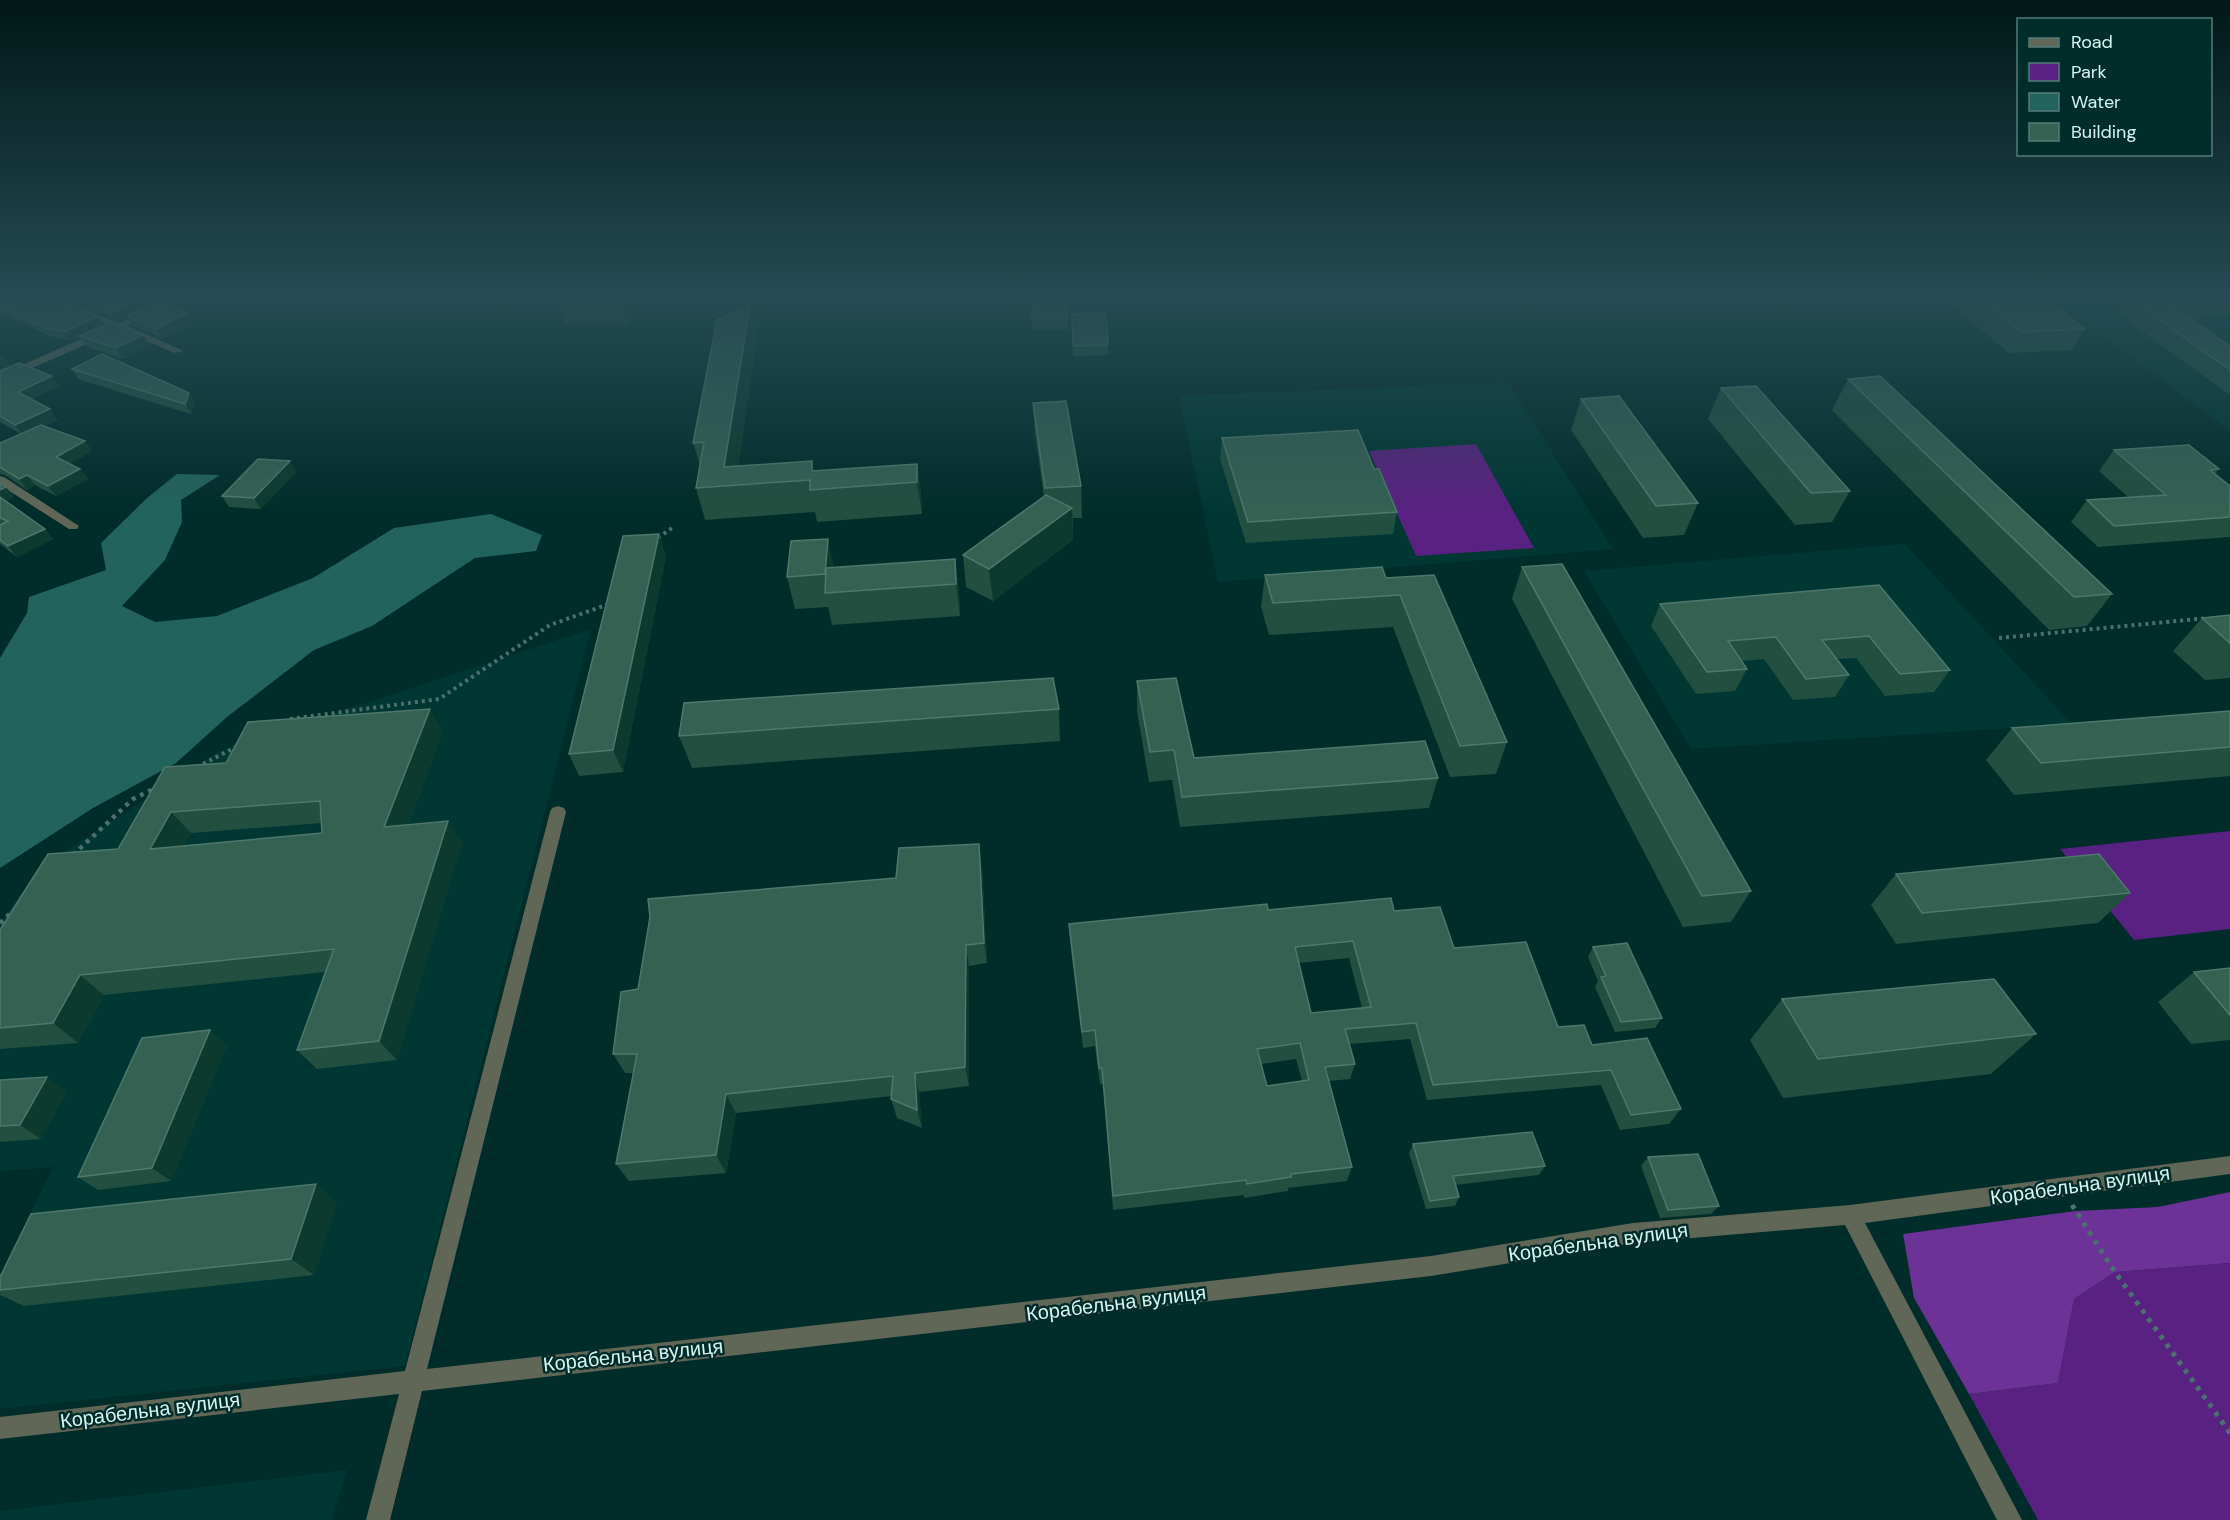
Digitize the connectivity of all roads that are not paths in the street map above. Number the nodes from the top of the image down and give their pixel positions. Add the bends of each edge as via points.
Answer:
1 (23, 369) edge
2 (0, 379) edge
3 (0, 480) edge
4 (73, 526) dead end
5 (558, 812) dead end
6 (2230, 1165) edge
7 (1850, 1215) junction
8 (414, 1379) junction
9 (0, 1428) edge
10 (378, 1520) edge
11 (2010, 1520) edge

1 - 2 street
3 - 4 street
5 - 8 street
6 - 7 street, Корабельна вулиця
7 - 8 street, Корабельна вулиця via 1633,1233 1419,1267
7 - 11 street
8 - 9 street, Корабельна вулиця
8 - 10 street

